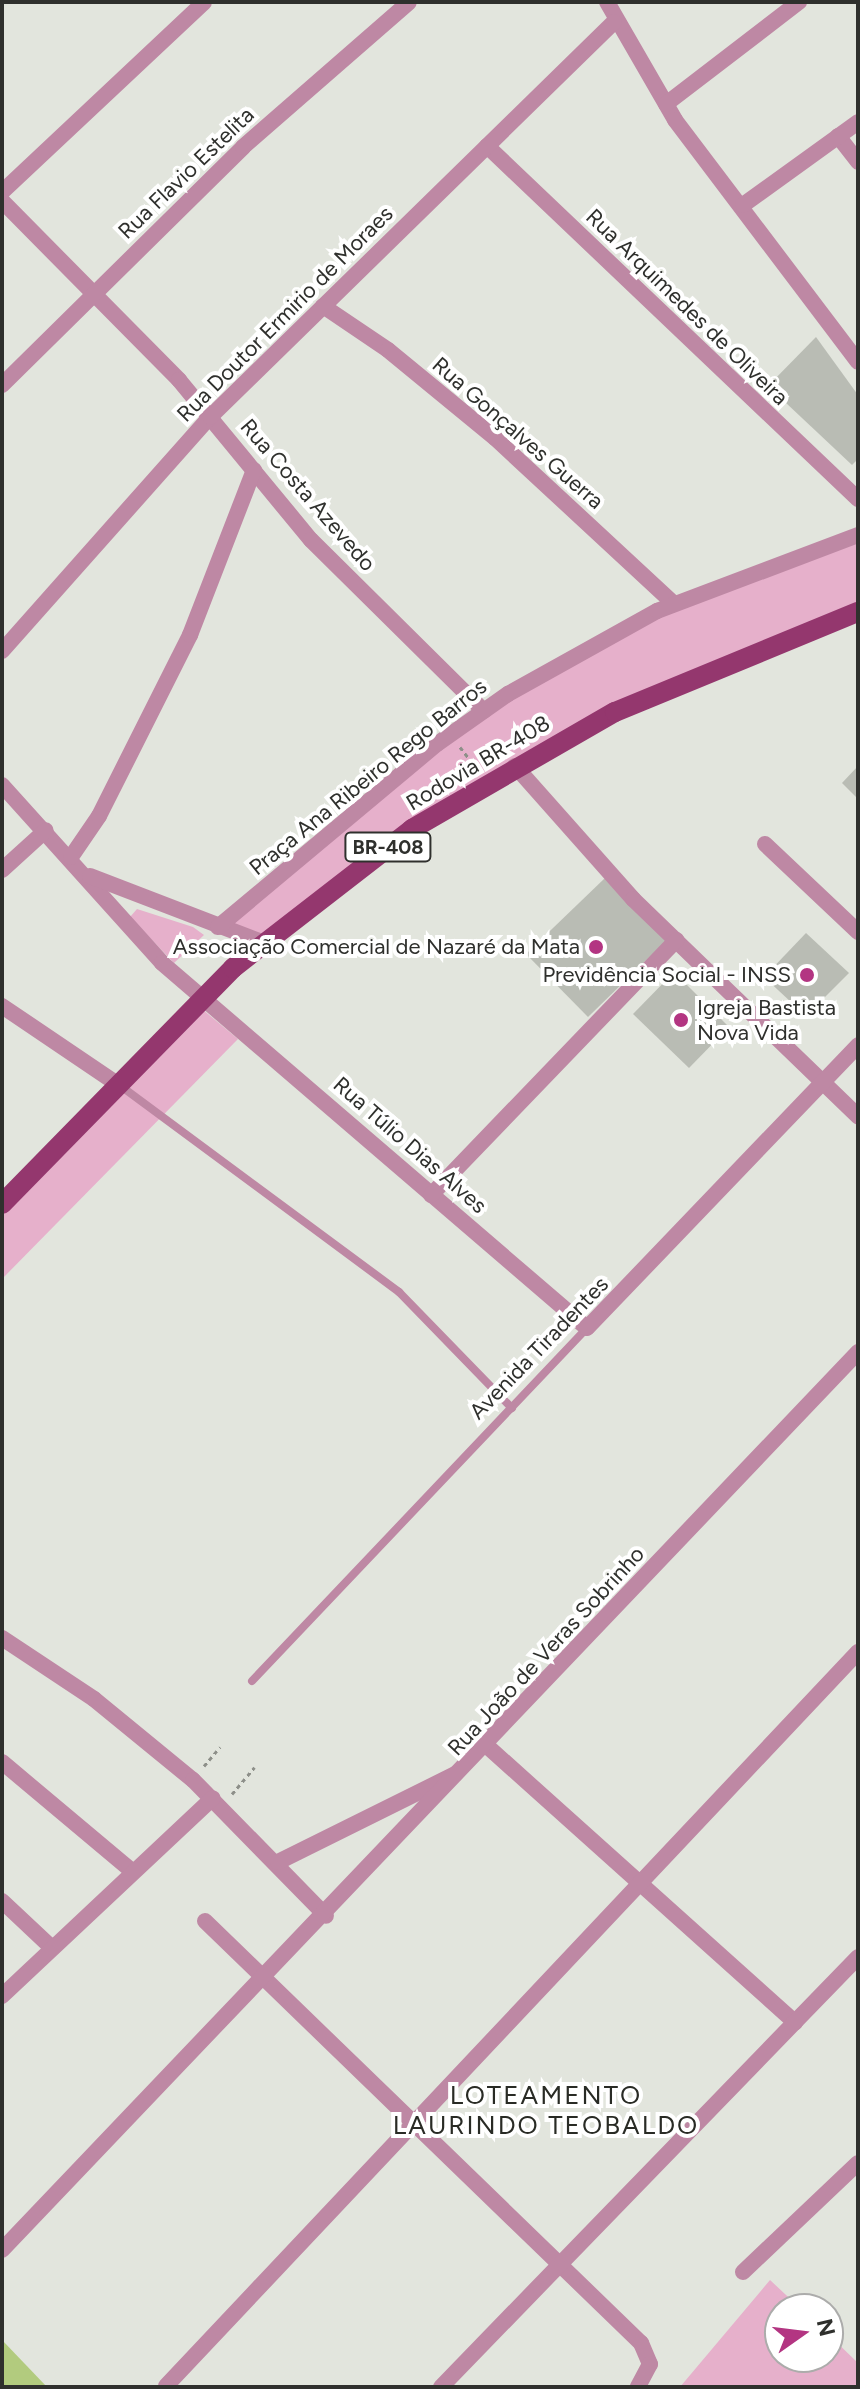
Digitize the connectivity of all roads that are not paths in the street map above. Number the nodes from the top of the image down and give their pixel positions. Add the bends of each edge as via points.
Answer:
1 (204, 2) edge
2 (409, 2) edge
3 (607, 2) edge
4 (799, 2) edge
5 (614, 22) junction
6 (666, 104) junction
7 (858, 122) edge
8 (838, 136) junction
9 (487, 146) junction
10 (858, 162) edge
11 (2, 192) edge
12 (2, 201) edge
13 (743, 205) junction
14 (93, 294) junction
15 (323, 306) junction
16 (858, 362) edge
17 (2, 385) edge
18 (210, 417) junction
19 (254, 470) junction
20 (858, 499) edge
21 (858, 535) edge
22 (674, 604) junction
23 (858, 612) edge
24 (2, 651) edge
25 (484, 711) junction
26 (515, 766) junction
27 (2, 785) edge
28 (46, 830) junction
29 (765, 844) dead end
30 (71, 857) junction
31 (2, 870) edge
32 (84, 874) junction
33 (218, 927) junction
34 (858, 932) edge
35 (676, 940) junction
36 (262, 942) junction
37 (203, 997) junction
38 (2, 1006) edge
39 (858, 1045) edge
40 (823, 1082) junction
41 (117, 1084) junction
42 (858, 1116) edge
43 (431, 1195) junction
44 (2, 1204) edge
45 (587, 1328) junction
46 (858, 1352) edge
47 (512, 1408) junction
48 (2, 1638) edge
49 (858, 1652) edge
50 (252, 1681) dead end
51 (487, 1746) junction
52 (2, 1762) edge
53 (464, 1769) junction
54 (213, 1798) junction
55 (278, 1862) junction
56 (133, 1872) junction
57 (642, 1882) junction
58 (2, 1901) edge
59 (326, 1916) junction
60 (205, 1921) dead end
61 (51, 1947) junction
62 (858, 1957) edge
63 (265, 1979) junction
64 (2, 1996) edge
65 (795, 2022) junction
66 (415, 2123) junction
67 (858, 2163) edge
68 (2, 2250) edge
69 (563, 2261) junction
70 (743, 2272) dead end
71 (166, 2386) edge
72 (441, 2387) edge
73 (638, 2387) edge

1 - 11 street
2 - 14 street, Rua Flavio Estelita via 243,147
3 - 5 street
4 - 6 street
5 - 6 street
5 - 9 street, Rua Doutor Ermirio de Moraes
6 - 13 street
7 - 8 street
8 - 10 street
8 - 13 street
9 - 15 street, Rua Doutor Ermirio de Moraes
9 - 20 street, Rua Arquimedes de Oliveira
12 - 14 street, Rua Costa Azevedo
13 - 16 street
14 - 17 street, Rua Flavio Estelita
14 - 18 street, Rua Costa Azevedo
15 - 18 street, Rua Doutor Ermirio de Moraes
15 - 22 street, Rua Gonçalves Guerra via 388,350 495,438
18 - 19 street, Rua Costa Azevedo
18 - 24 street, Rua Doutor Ermirio de Moraes
19 - 25 street, Rua Costa Azevedo via 311,540
19 - 30 street via 190,635 99,816
21 - 22 street, Praça Ana Ribeiro Rego Barros
22 - 25 street, Praça Ana Ribeiro Rego Barros
23 - 26 main road, Rodovia BR-408 / BR-408 via 725,662
25 - 33 street, Praça Ana Ribeiro Rego Barros
26 - 35 street
26 - 36 main road, Rodovia BR-408 / BR-408 via 412,829
27 - 28 street
28 - 30 street
28 - 31 street
29 - 34 street
30 - 32 street
32 - 33 street
32 - 37 street via 162,963
33 - 36 street
35 - 40 street
35 - 43 street
36 - 37 main road, Rodovia BR-408 / BR-408
37 - 41 main road, Rodovia BR-408 / BR-408
37 - 43 street, Rua Túlio Dias Alves
38 - 41 street
39 - 40 street, Avenida Tiradentes
40 - 42 street
40 - 45 street, Avenida Tiradentes
41 - 44 main road, Rodovia BR-408 / BR-408
41 - 47 lane via 399,1292
43 - 45 street, Rua Túlio Dias Alves
45 - 47 lane, Avenida Tiradentes
46 - 51 street, Rua João de Veras Sobrinho
47 - 50 lane, Avenida Tiradentes
48 - 54 street via 94,1699
49 - 57 street
51 - 53 street, Rua João de Veras Sobrinho
51 - 57 street
52 - 56 street
53 - 55 street
53 - 59 street, Rua João de Veras Sobrinho
54 - 55 street
54 - 56 street
55 - 59 street
56 - 61 street
57 - 65 street
57 - 66 street
58 - 61 street
59 - 63 street, Rua João de Veras Sobrinho
60 - 63 street
61 - 64 street
62 - 65 street
63 - 66 street
63 - 68 street, Rua João de Veras Sobrinho
65 - 69 street
66 - 69 street
66 - 71 street
67 - 70 street
69 - 72 street
69 - 73 street via 641,2343 650,2364

